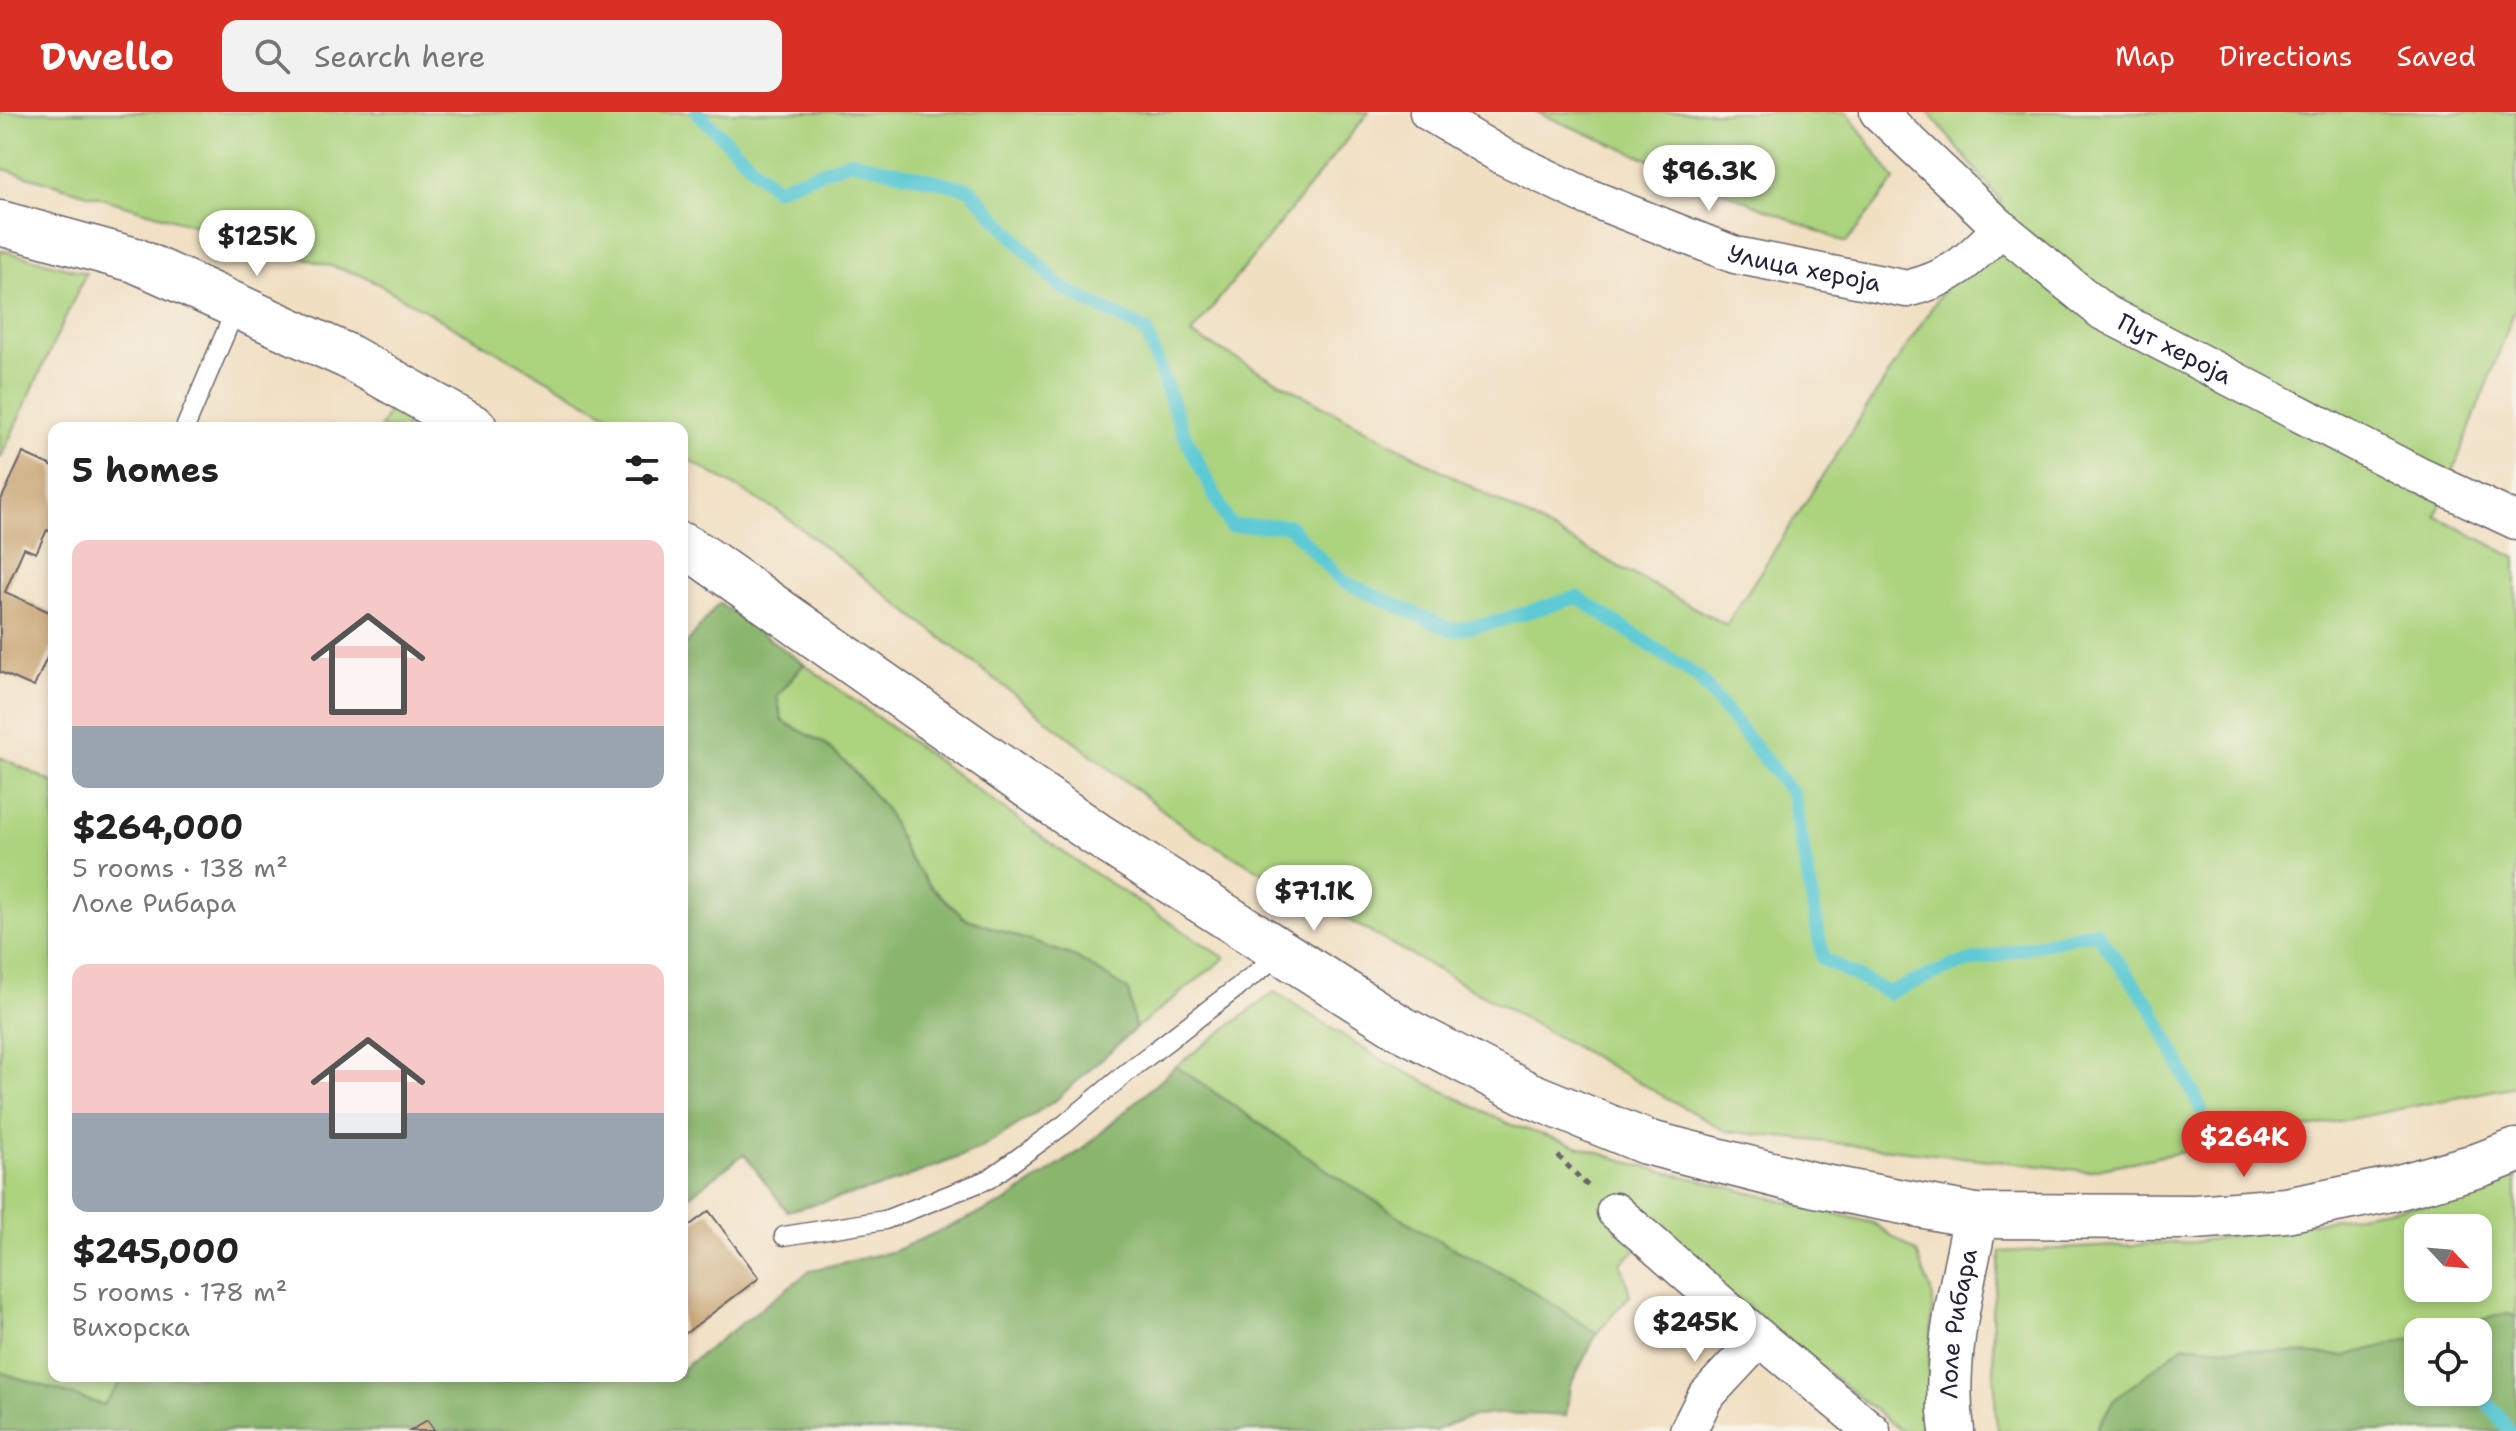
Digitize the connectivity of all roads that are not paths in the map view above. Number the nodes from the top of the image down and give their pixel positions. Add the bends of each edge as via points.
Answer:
1 (1428, 112) edge
2 (1878, 112) edge
3 (0, 223) edge
4 (2001, 228) junction
5 (237, 306) junction
6 (188, 422) edge
7 (464, 422) edge
8 (2516, 521) edge
9 (688, 548) edge
10 (1282, 953) junction
11 (2516, 1151) edge
12 (1615, 1211) dead end
13 (1976, 1216) junction
14 (784, 1236) dead end
15 (1760, 1338) junction
16 (1688, 1431) edge
17 (1872, 1431) edge
18 (1952, 1431) edge

1 - 4 street, Улица хероја via 1502,156 1588,197 1735,255 1907,289 1932,283 1964,265
2 - 4 street, Пут хероја
3 - 5 main road via 135,260
4 - 8 street, Пут хероја via 2103,312
5 - 6 lane
5 - 7 main road via 349,357
9 - 10 main road via 1096,834
10 - 13 main road via 1401,1028 1528,1094 1646,1142 1815,1185
10 - 14 lane via 989,1179 885,1220
11 - 13 main road via 2392,1189 2286,1210 2195,1217
12 - 15 street
13 - 18 main road, Лоле Рибара via 1950,1354
15 - 16 street via 1705,1397
15 - 17 street

